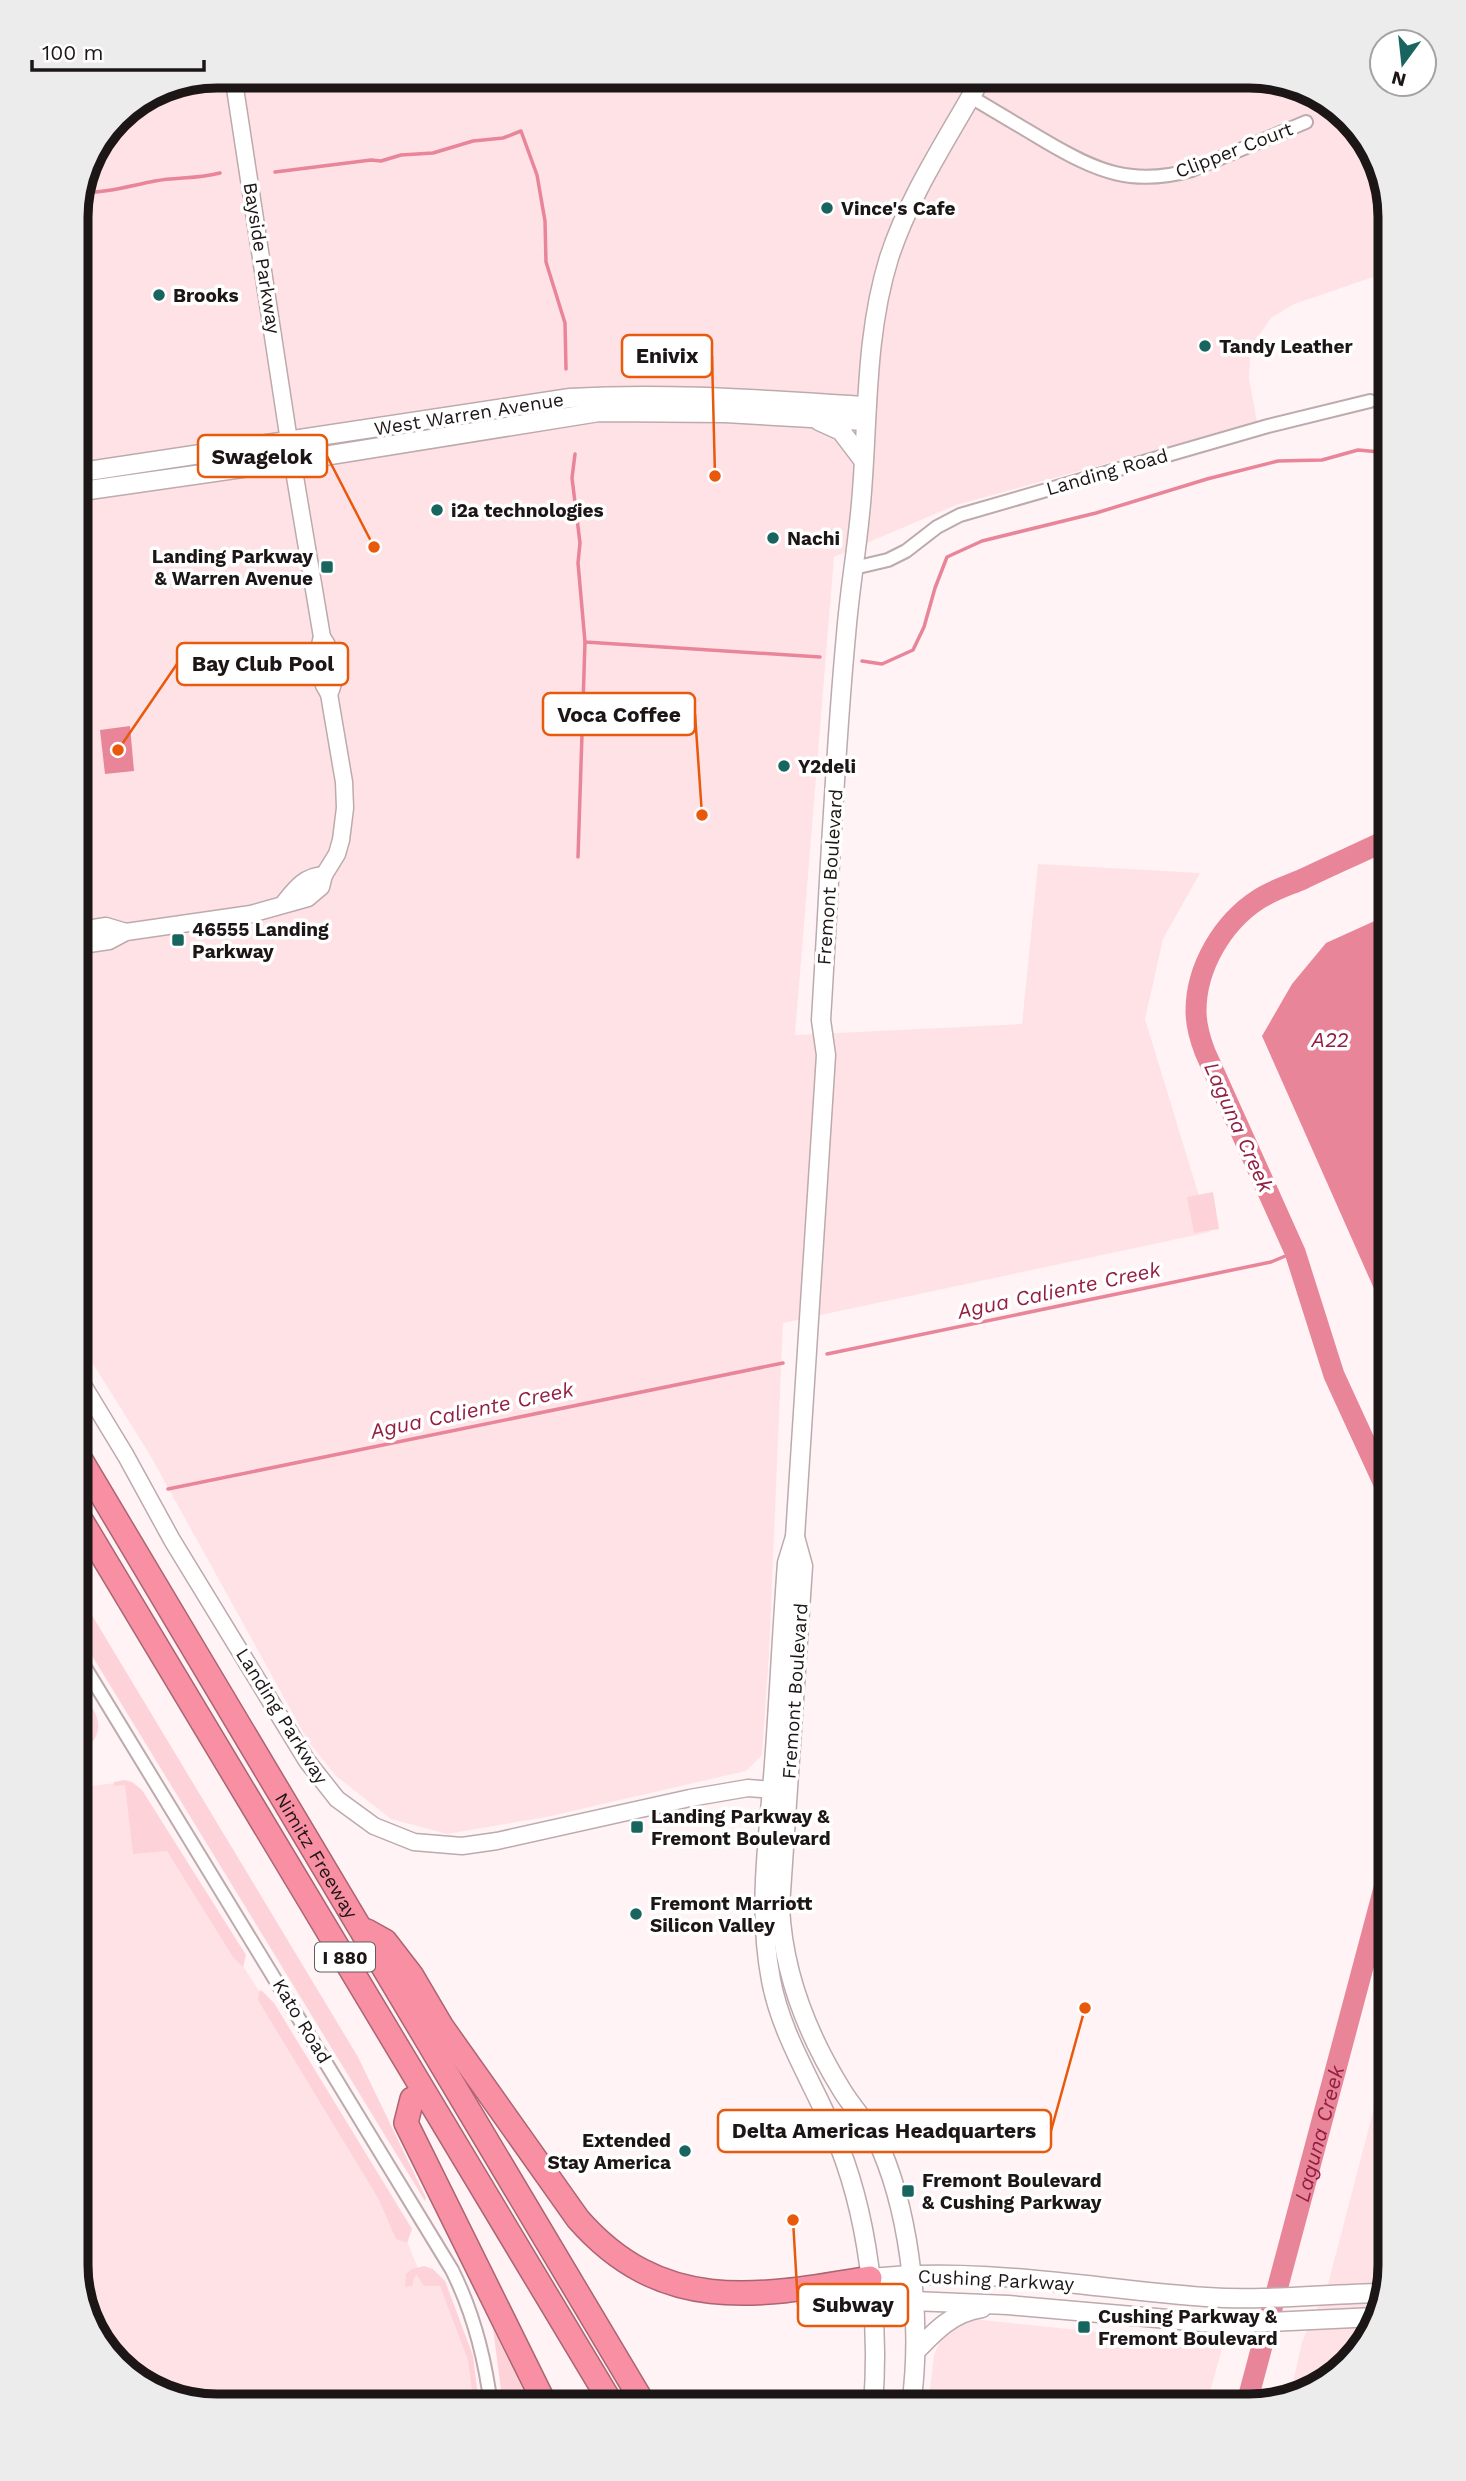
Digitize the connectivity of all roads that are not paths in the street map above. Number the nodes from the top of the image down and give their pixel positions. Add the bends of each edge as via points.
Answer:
1 (235, 88) edge
2 (976, 88) edge
3 (971, 97) junction
4 (1306, 121) dead end
5 (1370, 401) dead end
6 (865, 413) junction
7 (813, 418) junction
8 (289, 441) junction
9 (863, 460) junction
10 (293, 461) junction
11 (88, 471) edge
12 (88, 490) edge
13 (853, 568) junction
14 (88, 929) edge
15 (126, 932) junction
16 (88, 944) edge
17 (88, 1395) edge
18 (88, 1472) edge
19 (88, 1532) edge
20 (88, 1558) edge
21 (88, 1672) edge
22 (780, 1791) junction
23 (360, 1927) junction
24 (776, 1998) junction
25 (810, 2029) junction
26 (799, 2060) junction
27 (843, 2092) junction
28 (412, 2099) junction
29 (910, 2275) junction
30 (870, 2278) junction
31 (1375, 2293) edge
32 (913, 2301) junction
33 (1008, 2305) junction
34 (1366, 2318) edge
35 (916, 2351) junction
36 (489, 2393) edge
37 (540, 2393) edge
38 (591, 2393) edge
39 (605, 2393) edge
40 (640, 2393) edge
41 (874, 2394) edge
42 (912, 2394) edge

1 - 8 street, Bayside Parkway
2 - 3 main road, Fremont Boulevard
3 - 4 street, Clipper Court via 1082,162 1134,177 1192,170
3 - 6 main road, Fremont Boulevard via 919,188 889,259 876,310
5 - 13 street, Landing Road via 960,515 888,560
6 - 7 main road, West Warren Avenue
6 - 8 main road, West Warren Avenue via 724,397 608,396
6 - 9 main road, Fremont Boulevard
7 - 9 main road via 841,431
7 - 10 main road, West Warren Avenue via 600,412
8 - 10 street
8 - 11 main road, West Warren Avenue
9 - 13 main road, Fremont Boulevard
10 - 12 main road, West Warren Avenue
10 - 15 street via 322,637 317,653 321,682 329,694 344,782 345,808 337,854 324,875 312,876 283,904 251,914
13 - 22 main road, Fremont Boulevard via 821,1020 826,1055 795,1537 787,1563
14 - 15 street via 106,926
15 - 16 street via 110,941
17 - 22 street, Landing Parkway via 307,1761 337,1799 374,1826 414,1842 461,1846 748,1788
18 - 23 highway, Nimitz Freeway / I 880
19 - 39 highway, I 880
20 - 28 highway, I 880
21 - 36 street, Kato Road via 452,2270 480,2338
22 - 24 main road, Fremont Boulevard via 764,1882 767,1950
22 - 25 main road, Fremont Boulevard via 781,1929
23 - 30 highway via 385,1941 578,2219 620,2260 672,2285 702,2292 760,2293
23 - 40 highway, Nimitz Freeway / I 880
24 - 25 main road via 786,2002 802,2026
24 - 26 main road, Fremont Boulevard
25 - 27 main road, Fremont Boulevard
26 - 27 main road via 818,2066
26 - 30 main road, Fremont Boulevard via 847,2166
27 - 29 main road, Fremont Boulevard via 867,2124 888,2168
28 - 37 highway via 406,2123
28 - 38 highway, I 880
29 - 30 main road, Cushing Parkway
29 - 31 main road, Cushing Parkway via 1042,2279 1208,2297
29 - 32 main road, Fremont Boulevard
30 - 32 main road, Cushing Parkway via 884,2293
30 - 41 main road, Fremont Boulevard
32 - 33 main road, Cushing Parkway
32 - 35 main road, Fremont Boulevard
33 - 34 main road, Cushing Parkway via 1203,2323
33 - 35 main road via 961,2314
35 - 42 main road, Fremont Boulevard

